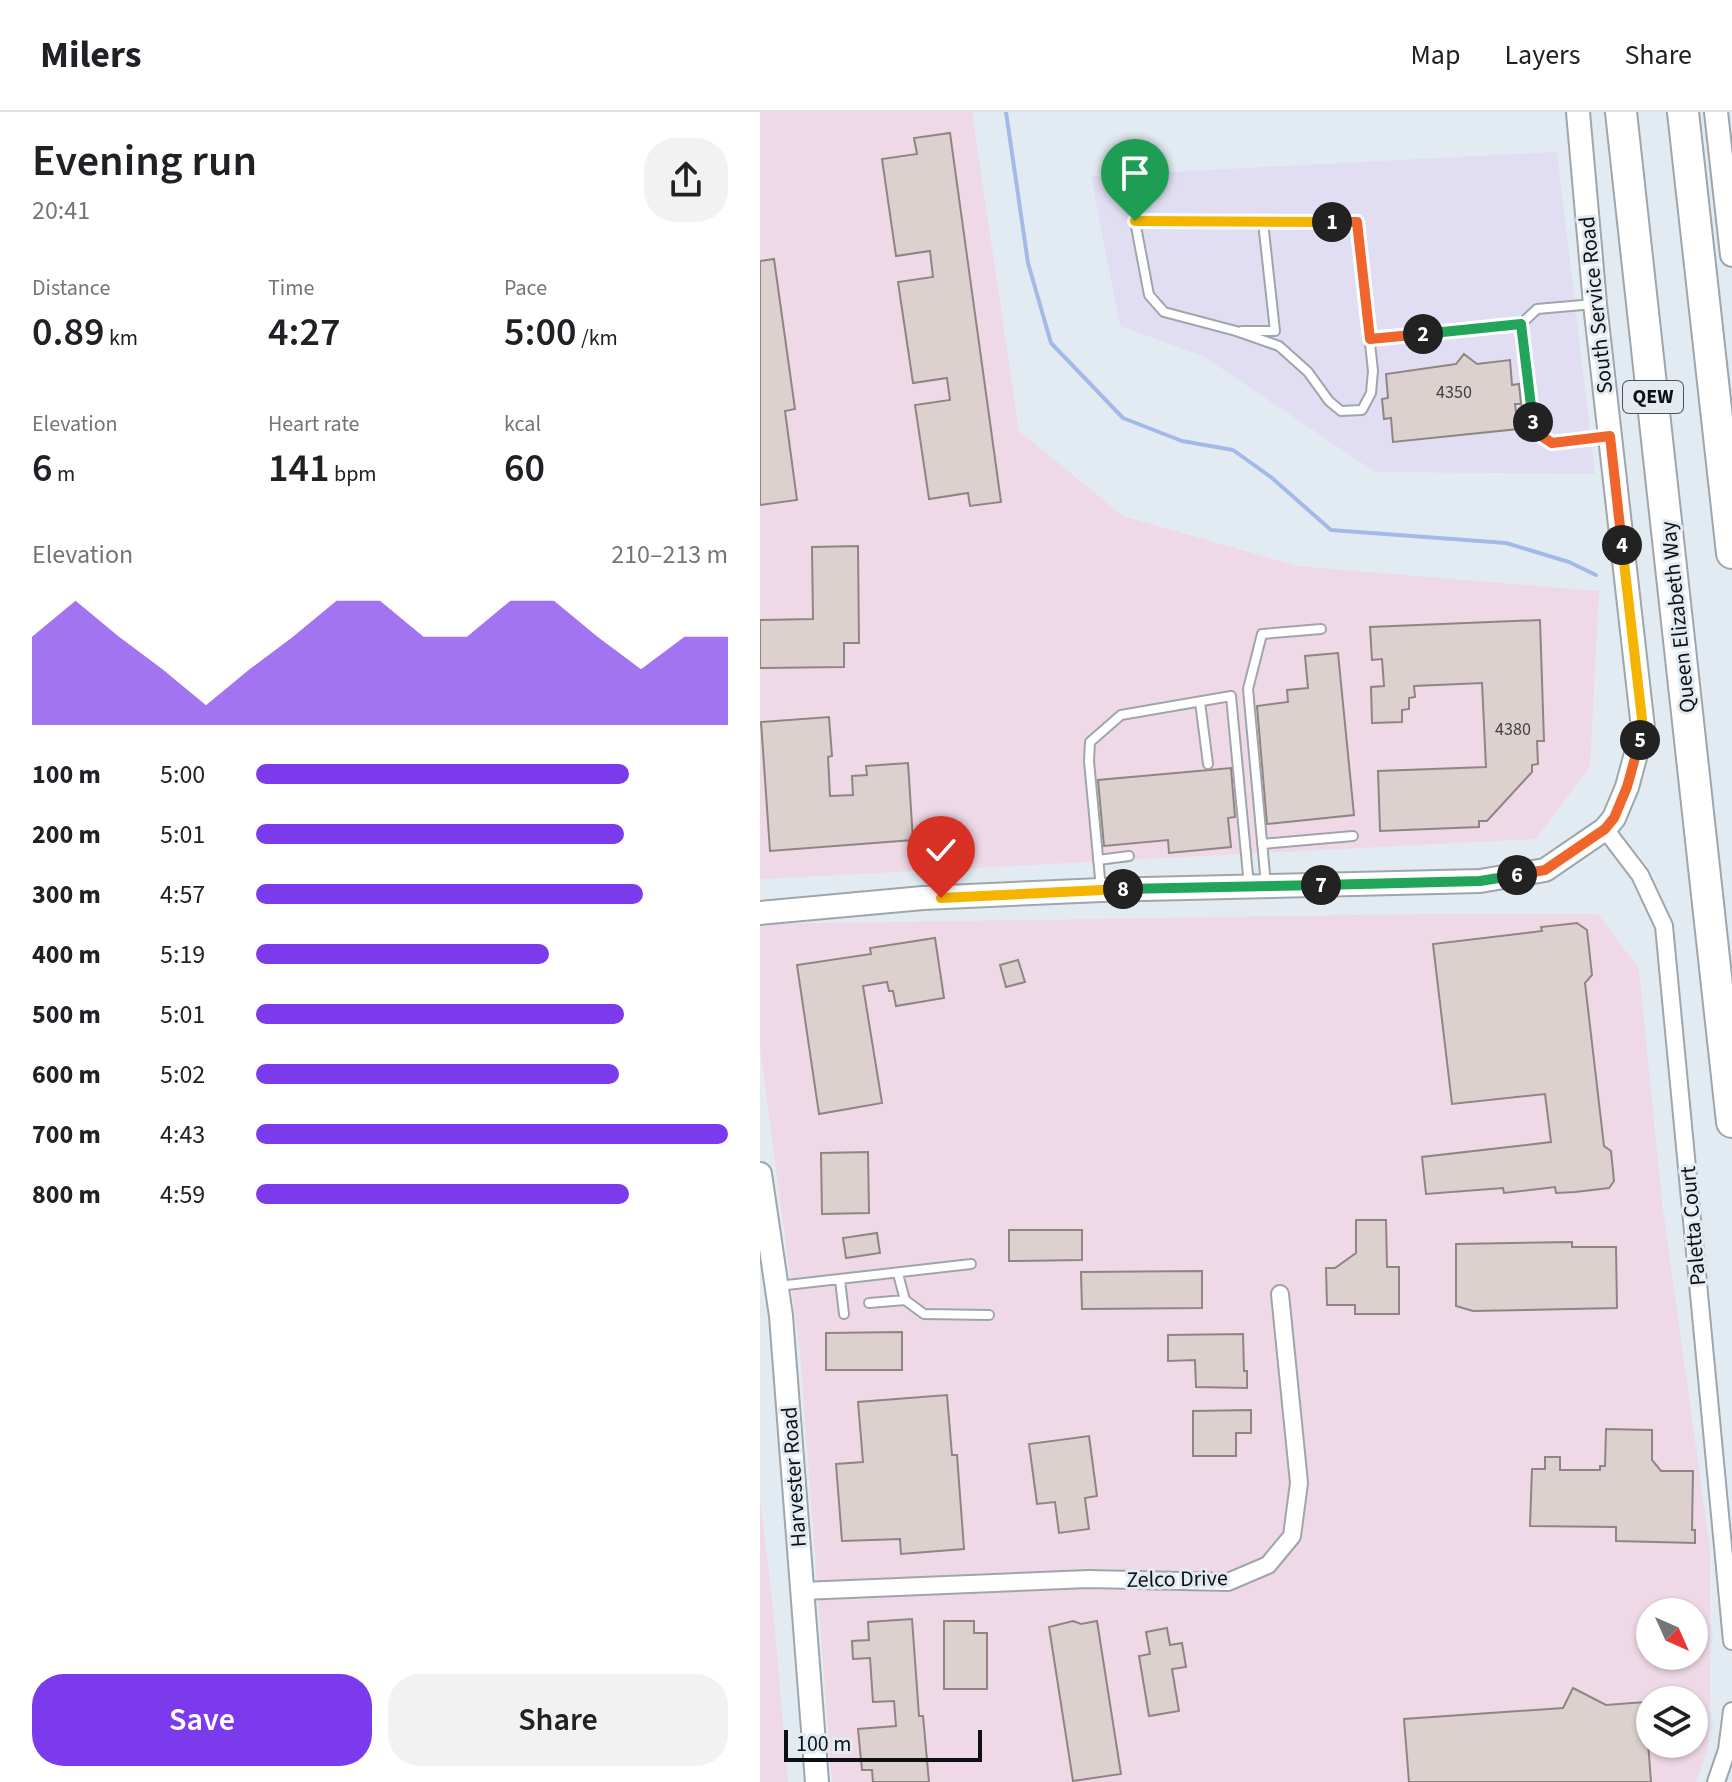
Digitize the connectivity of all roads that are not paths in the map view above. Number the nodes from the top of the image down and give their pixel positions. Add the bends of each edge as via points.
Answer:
1 (1578, 112) edge
2 (1621, 112) edge
3 (1683, 112) edge
4 (1722, 117) edge
5 (1263, 222) junction
6 (1732, 255) edge
7 (1595, 304) junction
8 (1521, 324) junction
9 (1236, 331) junction
10 (1370, 339) junction
11 (1610, 436) junction
12 (1732, 553) edge
13 (1321, 629) dead end
14 (1200, 702) junction
15 (1208, 764) dead end
16 (1605, 829) junction
17 (1353, 836) dead end
18 (1262, 844) junction
19 (1129, 856) dead end
20 (1098, 860) junction
21 (1257, 886) junction
22 (1101, 890) junction
23 (760, 913) edge
24 (1732, 1122) edge
25 (760, 1174) edge
26 (971, 1264) dead end
27 (898, 1274) junction
28 (840, 1280) junction
29 (777, 1286) junction
30 (1280, 1294) dead end
31 (905, 1300) junction
32 (869, 1303) dead end
33 (844, 1314) dead end
34 (989, 1315) dead end
35 (802, 1591) junction
36 (1732, 1641) edge
37 (1732, 1711) edge
38 (817, 1782) edge
39 (1716, 1782) edge

1 - 7 street, South Service Road
2 - 24 highway, Queen Elizabeth Way / QEW
3 - 12 highway, QEW
4 - 6 street
5 - 9 lane via 1275,331
5 - 9 lane via 1135,221 1149,295 1164,312
5 - 10 lane via 1357,222
7 - 8 lane via 1537,309
7 - 11 street, South Service Road
8 - 10 lane
8 - 11 lane via 1533,423 1540,435 1552,443
9 - 10 lane via 1279,346 1341,411 1362,410 1371,393
11 - 16 street, South Service Road via 1643,728 1627,787
13 - 18 lane via 1262,634 1248,689
14 - 15 lane
14 - 20 lane via 1121,715 1090,742
14 - 21 lane via 1231,696
16 - 21 street, South Service Road via 1545,870 1506,877
16 - 36 street, Paletta Court via 1640,875 1664,926
17 - 18 lane
18 - 21 lane
19 - 20 lane
20 - 22 lane
21 - 22 street, South Service Road
22 - 23 street, South Service Road
25 - 29 street, Harvester Road
26 - 27 lane
27 - 28 lane
27 - 31 lane
28 - 29 lane
28 - 33 lane
29 - 35 street, Harvester Road
30 - 35 street, Zelco Drive via 1299,1483 1292,1536 1268,1565 1228,1582 1088,1579
31 - 32 lane
31 - 34 lane via 924,1314
35 - 38 street, Harvester Road
37 - 39 street

